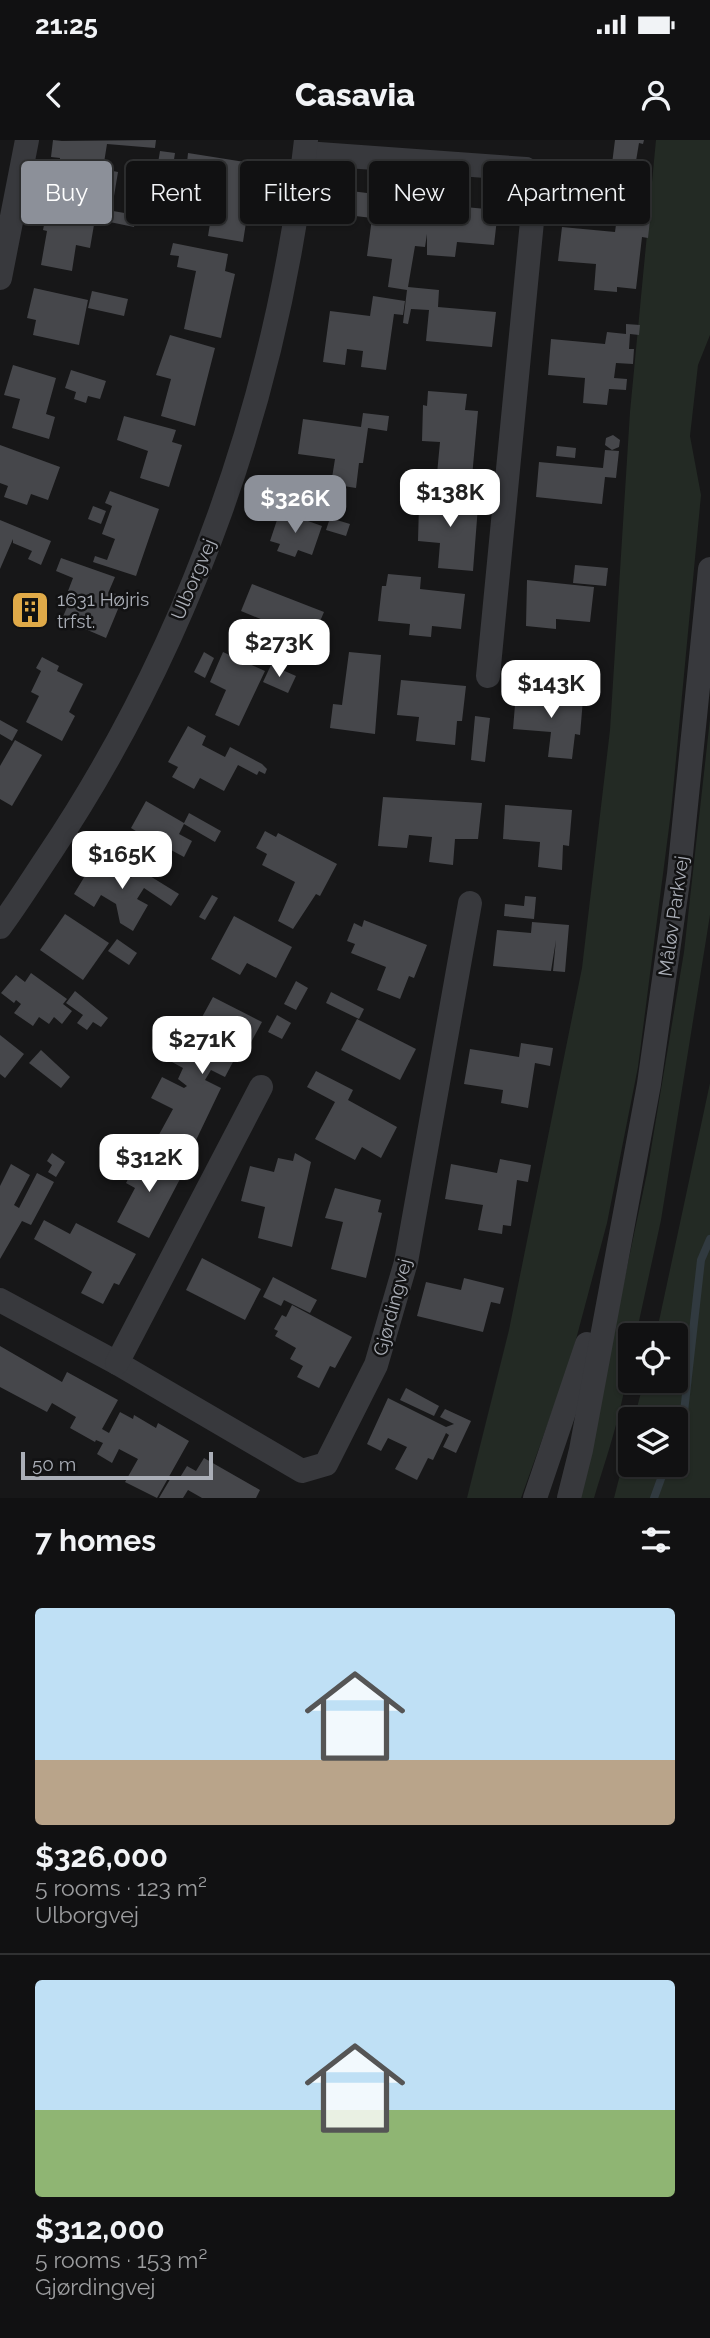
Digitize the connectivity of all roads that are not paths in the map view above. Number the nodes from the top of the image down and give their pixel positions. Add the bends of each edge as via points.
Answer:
1 (26, 140) edge
2 (305, 147) edge
3 (0, 278) edge
4 (710, 569) edge
5 (488, 676) dead end
6 (470, 903) dead end
7 (0, 927) edge
8 (261, 1087) dead end
9 (614, 1260) junction
10 (0, 1300) edge
11 (117, 1363) junction
12 (536, 1498) edge
13 (569, 1498) edge

1 - 3 street
2 - 5 street, Ulborgvej via 526,169 537,180
2 - 7 street, Ulborgvej via 282,292 252,419 205,556 128,721 79,810
4 - 9 street, Måløv Parkvej via 679,874 649,1084
6 - 11 street, Gjørdingvej via 406,1262 376,1365 326,1464 302,1471
8 - 11 street
9 - 12 street, Måløv Parkvej
9 - 13 street, Måløv Parkvej
10 - 11 street, Gjørdingvej

